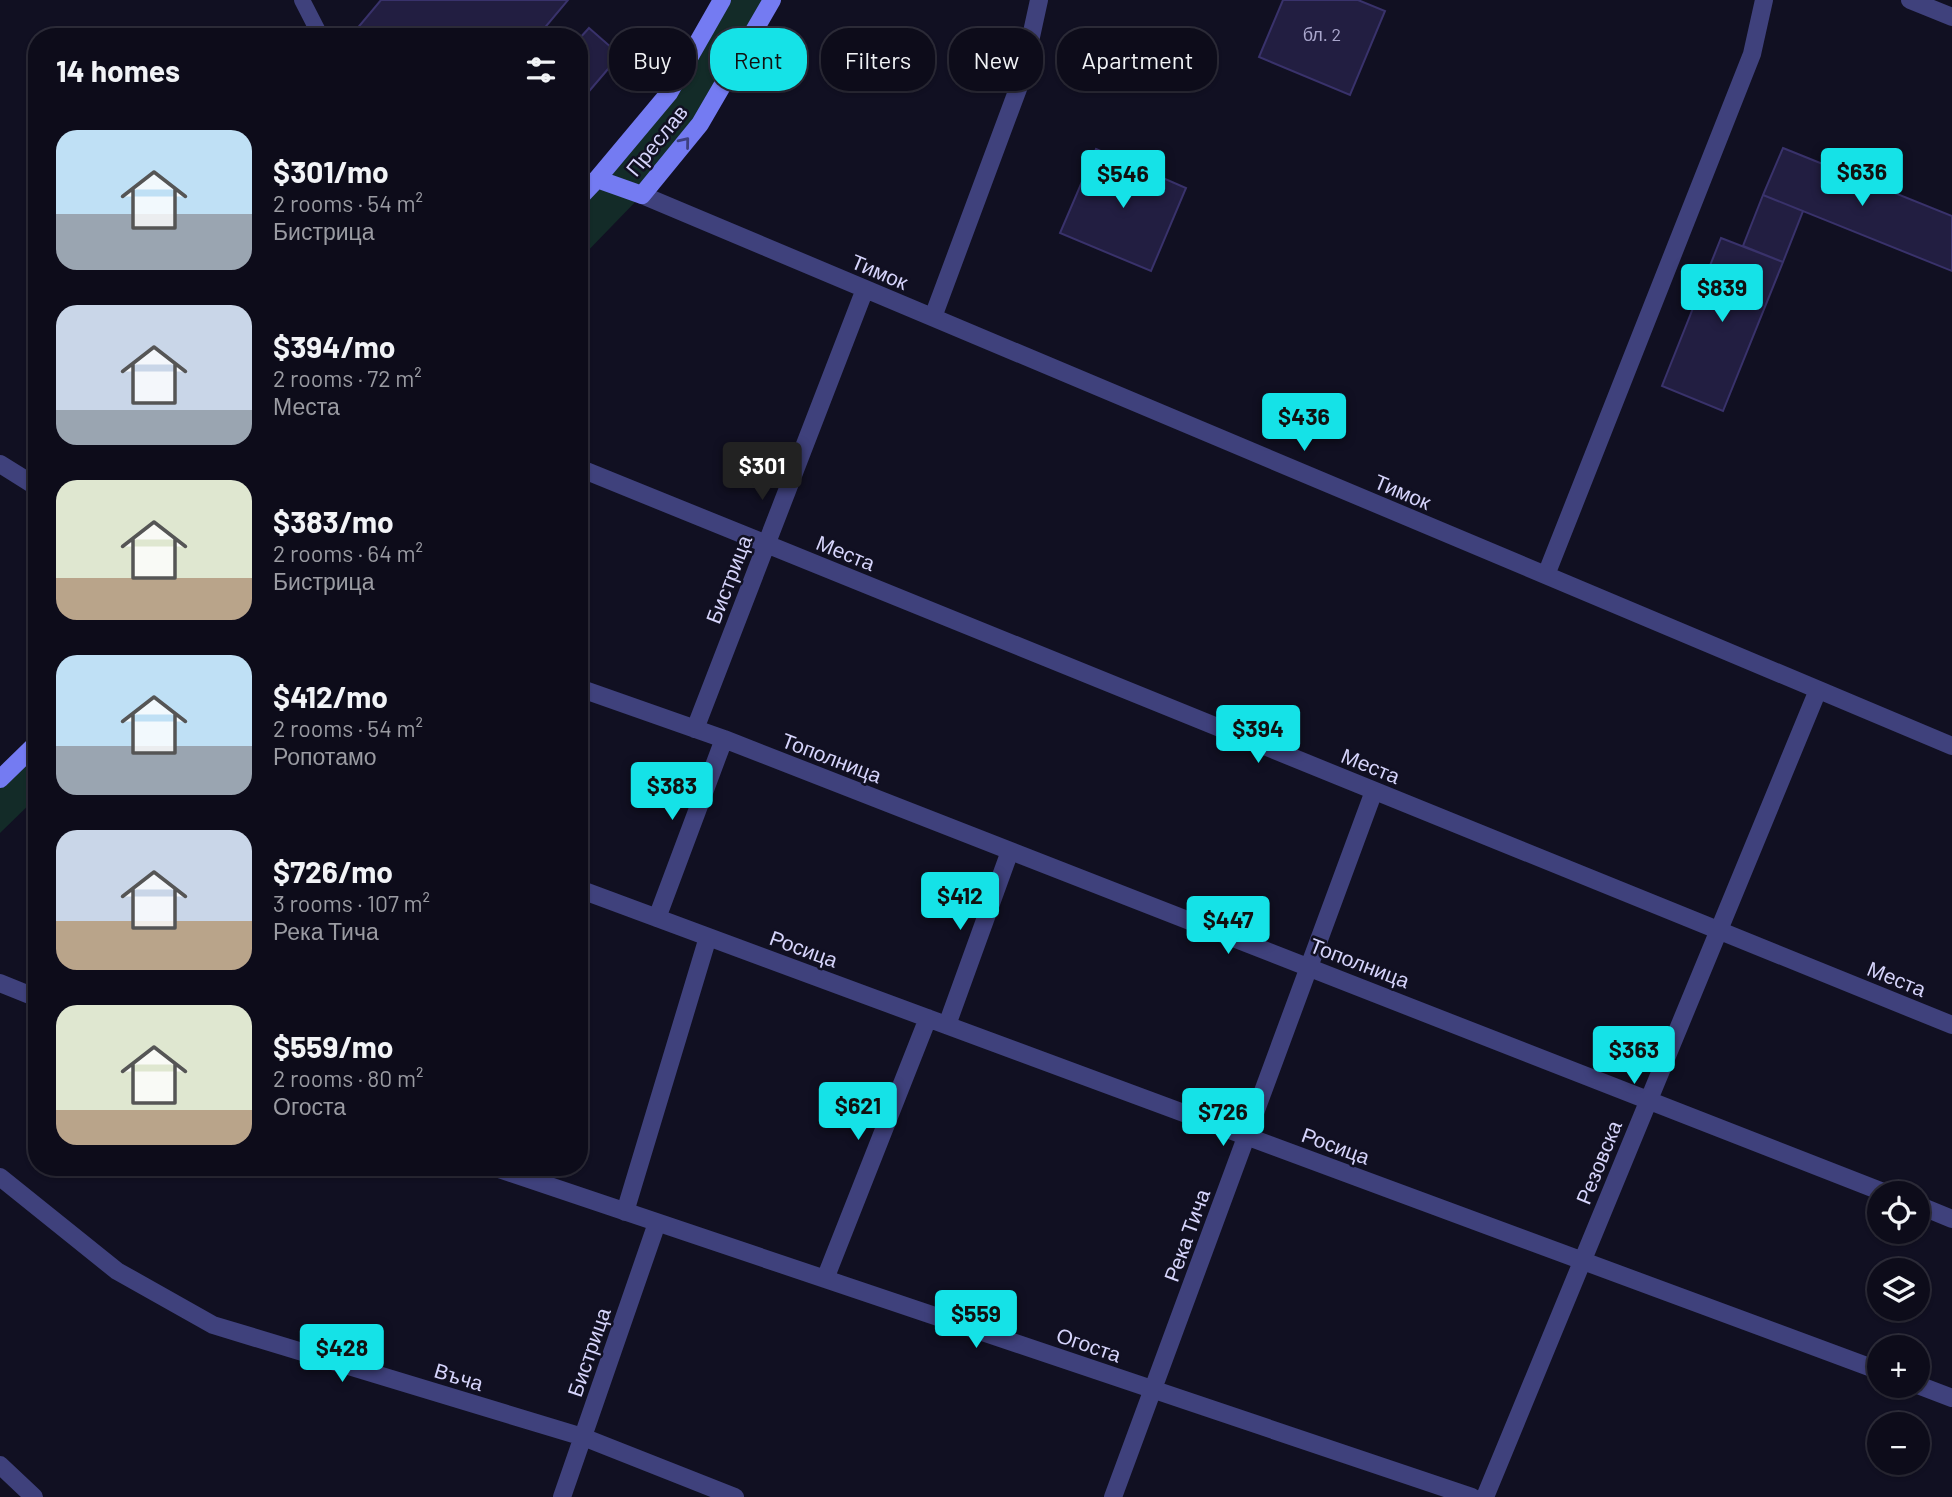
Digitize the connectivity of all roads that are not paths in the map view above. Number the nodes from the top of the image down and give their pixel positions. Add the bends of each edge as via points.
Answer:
1 (302, 0) edge
2 (722, 0) edge
3 (772, 0) edge
4 (1039, 0) edge
5 (1764, 0) edge
6 (1910, 0) edge
7 (1952, 18) edge
8 (316, 28) edge
9 (597, 179) junction
10 (588, 188) edge
11 (642, 195) junction
12 (865, 289) junction
13 (933, 317) junction
14 (0, 464) edge
15 (588, 472) edge
16 (28, 478) edge
17 (766, 544) junction
18 (1546, 575) junction
19 (1818, 690) junction
20 (588, 691) edge
21 (695, 729) junction
22 (724, 739) junction
23 (1952, 746) edge
24 (28, 752) edge
25 (0, 779) edge
26 (1374, 792) junction
27 (1010, 851) junction
28 (588, 892) edge
29 (657, 918) junction
30 (1719, 929) junction
31 (708, 937) junction
32 (1310, 967) junction
33 (0, 983) edge
34 (28, 994) edge
35 (928, 1018) junction
36 (947, 1025) junction
37 (1952, 1025) edge
38 (1649, 1099) junction
39 (1247, 1137) junction
40 (519, 1176) edge
41 (0, 1177) edge
42 (1867, 1186) edge
43 (1930, 1210) edge
44 (625, 1212) junction
45 (1952, 1219) edge
46 (657, 1223) junction
47 (1582, 1261) junction
48 (825, 1279) junction
49 (1867, 1366) edge
50 (1153, 1390) junction
51 (1930, 1390) edge
52 (1952, 1398) edge
53 (583, 1437) junction
54 (0, 1465) edge
55 (34, 1497) edge
56 (562, 1497) edge
57 (735, 1497) edge
58 (1113, 1497) edge
59 (1472, 1497) edge
60 (1485, 1497) edge

1 - 8 lane
2 - 9 main road, Преслав via 669,93
11 -> 3 main road, Преслав via 699,124
4 - 13 street via 1022,78
5 - 18 street via 1752,54
6 - 7 street
9 - 10 main road, Преслав
9 - 11 main road, Преслав
11 - 12 street, Тимок
12 - 13 street, Тимок
12 - 17 street, Бистрица
13 - 18 street, Тимок
14 - 16 street
15 - 17 street, Места
17 - 21 street, Бистрица
17 - 26 street, Места
18 - 19 street, Тимок
19 - 23 street, Тимок
19 - 30 street, Резовска
20 - 21 street, Тополница
21 - 22 street, Тополница
22 - 27 street, Тополница
22 - 29 street
24 - 25 main road
26 - 30 street, Места
26 - 32 street, Река Тича
27 - 32 street, Тополница
27 - 36 street
28 - 29 street, Росица
29 - 31 street, Росица
30 - 37 street, Места
30 - 38 street, Резовска
31 - 35 street, Росица
31 - 44 street
32 - 38 street, Тополница
32 - 39 street, Река Тича
33 - 34 street
35 - 36 street, Росица
35 - 48 street
36 - 39 street, Росица
38 - 42 street, Тополница
38 - 47 street, Резовска
39 - 47 street, Росица
39 - 50 street, Река Тича
40 - 44 street, Огоста
41 - 53 street, Въча via 117,1271 213,1325
43 - 45 street
44 - 46 street, Огоста
46 - 48 street, Огоста
46 - 53 street, Бистрица
47 - 49 street, Росица
47 - 60 street, Резовска
48 - 50 street, Огоста
50 - 58 street, Река Тича
50 - 59 street, Огоста
51 - 52 street
53 - 56 street, Бистрица
53 - 57 street, Въча
54 - 55 street

